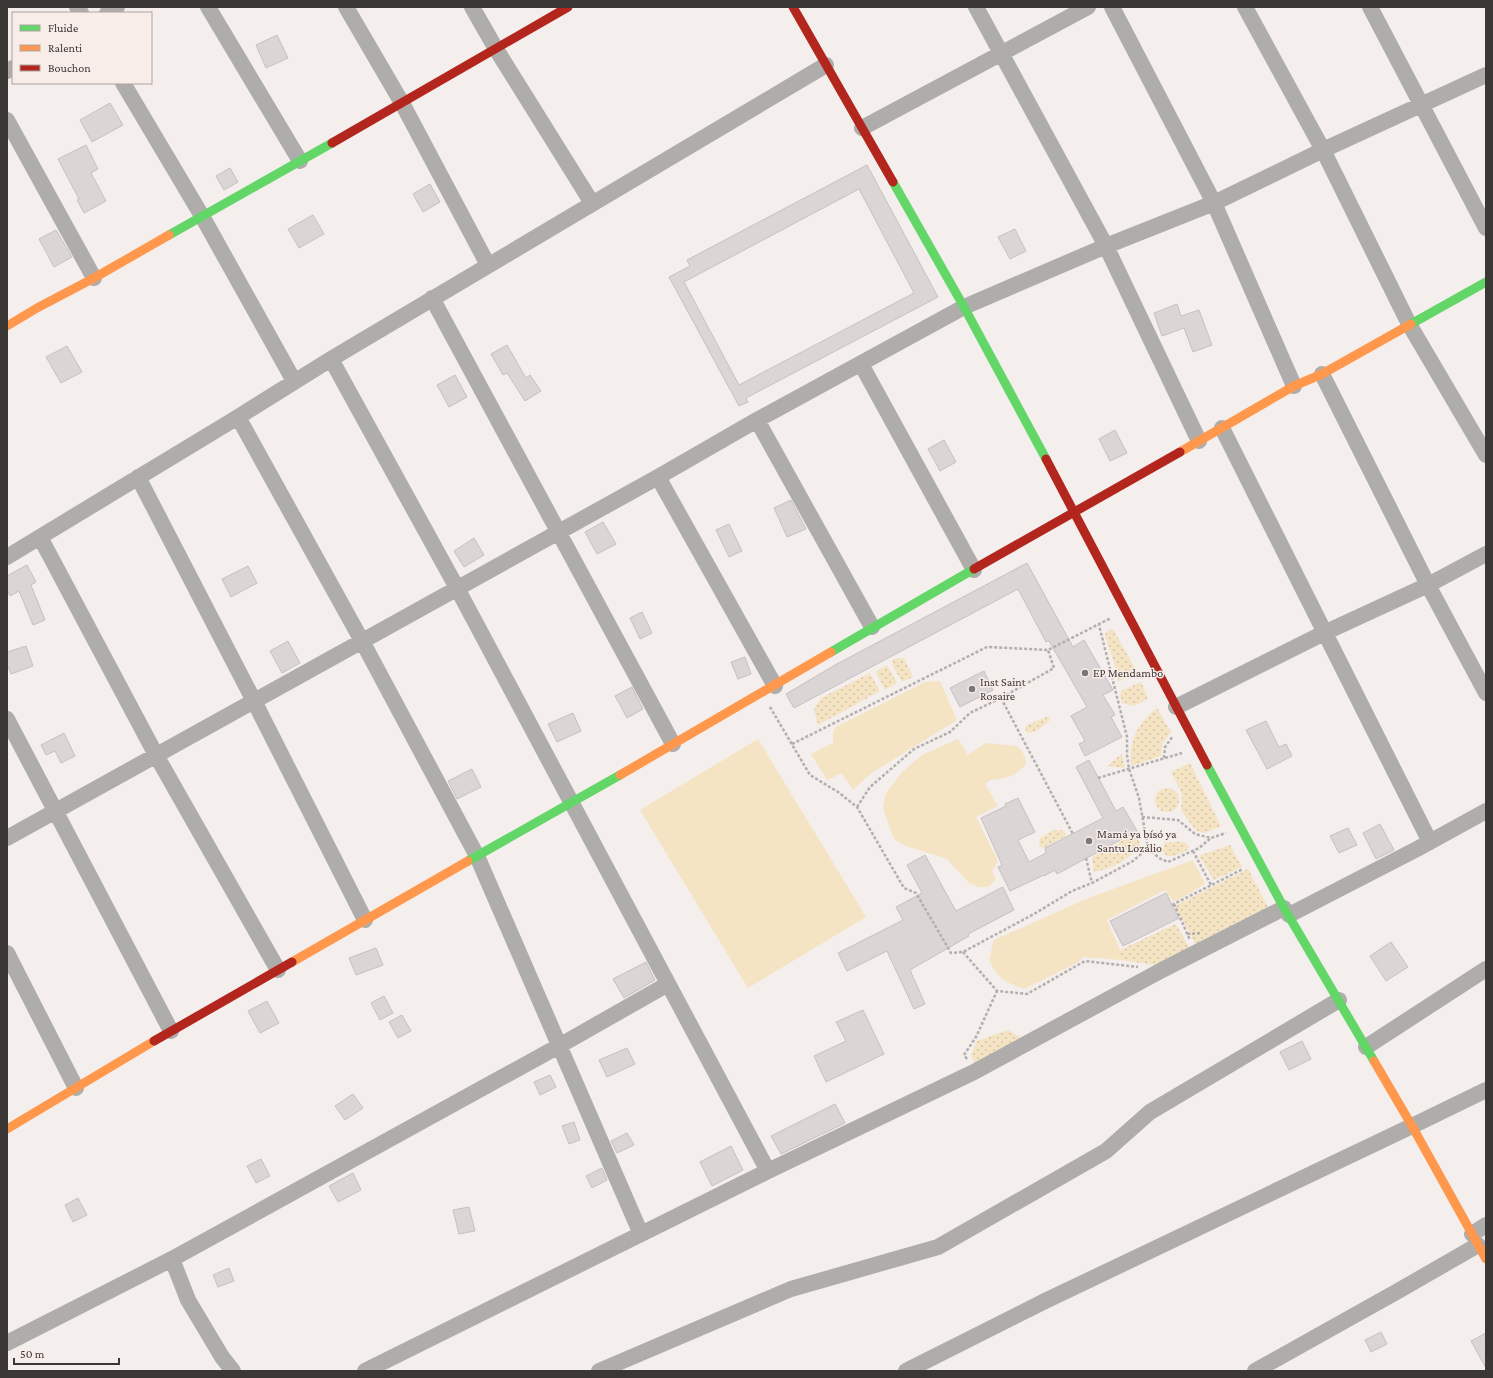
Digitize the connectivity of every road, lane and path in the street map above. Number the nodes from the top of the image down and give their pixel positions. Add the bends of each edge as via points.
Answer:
1 (208, 7) edge
2 (346, 7) edge
3 (472, 7) edge
4 (568, 7) edge
5 (793, 7) edge
6 (976, 7) edge
7 (1088, 7) edge
8 (1112, 7) edge
9 (1245, 7) edge
10 (1370, 7) edge
11 (496, 49) junction
12 (1001, 53) junction
13 (826, 65) junction
14 (1486, 75) edge
15 (124, 84) edge
16 (402, 103) junction
17 (1421, 105) junction
18 (7, 120) edge
19 (862, 128) junction
20 (1323, 150) junction
21 (300, 161) junction
22 (592, 203) junction
23 (1214, 203) junction
24 (202, 216) junction
25 (1486, 228) edge
26 (1106, 246) junction
27 (488, 265) junction
28 (94, 278) junction
29 (1486, 282) edge
30 (432, 298) junction
31 (964, 307) junction
32 (1409, 324) junction
33 (7, 326) edge
34 (331, 359) junction
35 (861, 364) junction
36 (1322, 374) junction
37 (294, 381) junction
38 (1294, 386) junction
39 (238, 417) junction
40 (757, 420) junction
41 (1222, 428) junction
42 (1199, 441) junction
43 (1486, 455) edge
44 (138, 477) junction
45 (658, 477) junction
46 (1075, 512) junction
47 (558, 532) junction
48 (40, 537) junction
49 (1486, 554) edge
50 (7, 557) edge
51 (974, 570) junction
52 (1428, 585) junction
53 (457, 588) junction
54 (1113, 618) dead end
55 (1099, 625) junction
56 (872, 627) junction
57 (1324, 632) junction
58 (362, 641) junction
59 (1048, 650) junction
60 (769, 690) junction
61 (1486, 693) edge
62 (1001, 698) junction
63 (254, 701) junction
64 (1176, 707) junction
65 (7, 719) edge
66 (1177, 731) dead end
67 (673, 744) junction
68 (792, 744) junction
69 (1188, 751) dead end
70 (156, 755) junction
71 (1164, 758) junction
72 (1129, 768) junction
73 (1098, 778) dead end
74 (571, 803) junction
75 (857, 808) junction
76 (54, 811) junction
77 (1486, 811) edge
78 (1142, 817) junction
79 (1232, 831) dead end
80 (1073, 834) dead end
81 (7, 838) edge
82 (1211, 838) junction
83 (1430, 842) junction
84 (1148, 848) junction
85 (1193, 851) junction
86 (477, 856) junction
87 (1086, 858) dead end
88 (1244, 868) dead end
89 (1092, 884) junction
90 (1211, 885) junction
91 (1287, 911) junction
92 (365, 920) junction
93 (963, 952) junction
94 (1196, 953) junction
95 (7, 954) edge
96 (1486, 969) edge
97 (278, 970) junction
98 (1162, 970) junction
99 (668, 984) junction
100 (997, 991) junction
101 (1338, 1000) junction
102 (172, 1031) junction
103 (559, 1046) junction
104 (1366, 1047) junction
105 (974, 1072) junction
106 (76, 1088) junction
107 (1486, 1090) edge
108 (1412, 1126) junction
109 (7, 1129) edge
110 (768, 1171) junction
111 (1486, 1225) edge
112 (641, 1234) junction
113 (1475, 1240) junction
114 (172, 1259) junction
115 (1486, 1259) edge
116 (7, 1343) edge
117 (233, 1371) edge
118 (365, 1371) edge
119 (599, 1371) edge
120 (906, 1371) edge
121 (1255, 1371) edge

1 - 21 street
2 - 16 street
3 - 11 street
4 - 11 street
5 - 13 street
6 - 12 street
7 - 12 street
8 - 23 street
9 - 20 street
10 - 17 street
11 - 16 street
11 - 22 street
12 - 19 street
12 - 26 street
13 - 19 street
13 - 22 street
14 - 17 street
15 - 24 street
16 - 21 street
16 - 27 street
17 - 20 street
17 - 25 street
18 - 28 street
19 - 31 street
20 - 23 street
20 - 32 street
21 - 24 street
22 - 27 street
23 - 26 street
23 - 38 street
24 - 28 street
24 - 37 street
26 - 31 street
26 - 42 street
27 - 30 street
28 - 33 street
29 - 32 street
30 - 34 street
30 - 47 street
31 - 35 street
31 - 46 street
32 - 36 street
32 - 43 street
34 - 37 street
34 - 53 street
35 - 40 street
35 - 51 street
36 - 38 street
36 - 52 street
37 - 39 street
38 - 41 street
39 - 44 street
39 - 58 street
40 - 45 street
40 - 56 street
41 - 42 street
41 - 57 street
42 - 46 street
44 - 48 street
44 - 63 street
45 - 47 street
45 - 60 street
46 - 51 street
46 - 64 street
47 - 53 street
47 - 67 street
48 - 50 street
48 - 70 street
49 - 52 street
51 - 56 street
52 - 57 street
52 - 61 street
53 - 58 street
53 - 74 street
54 - 55 path
55 - 59 path
55 - 72 path via 1127,737
56 - 60 street
57 - 64 street
57 - 83 street
58 - 63 street
58 - 86 street
59 - 62 path via 1054,668
59 - 68 path via 987,647
60 - 67 street
60 - 68 path
62 - 75 path via 970,713 950,732 914,749 870,787
62 - 80 path
63 - 70 street
63 - 92 street
64 - 91 street
65 - 76 street
66 - 71 path via 1165,747
67 - 74 street
68 - 75 path via 810,775 838,792
69 - 71 path
70 - 76 street
70 - 97 street
71 - 72 path
72 - 73 path
72 - 78 path
74 - 86 street
74 - 99 street
75 - 93 path via 904,888 916,893 951,953
76 - 81 street
76 - 102 street
77 - 83 street
78 - 82 path via 1178,820 1195,834
78 - 84 path
79 - 82 path
82 - 85 path
83 - 91 street
84 - 85 path via 1168,862
84 - 89 path via 1133,862
85 - 90 path
86 - 92 street
86 - 103 street
87 - 89 path
88 - 90 path
89 - 93 path via 1072,891
90 - 94 path via 1173,905
91 - 94 street
91 - 101 street
92 - 97 street
93 - 100 path
94 - 98 street
95 - 106 street
96 - 104 street
97 - 102 street
98 - 100 path via 1085,961 1028,994
98 - 105 street
99 - 103 street
99 - 110 street
100 - 105 path via 976,1037 964,1055
101 - 104 street
101 - 119 street via 1150,1112 1106,1151 938,1247 792,1289
102 - 106 street
103 - 112 street
103 - 114 street
104 - 108 street
105 - 110 street
106 - 109 street
107 - 108 street
108 - 113 street
108 - 120 street via 1045,1300
110 - 112 street
111 - 113 street
112 - 118 street
113 - 115 street
113 - 121 street via 1398,1292
114 - 116 street
114 - 117 street via 188,1300

